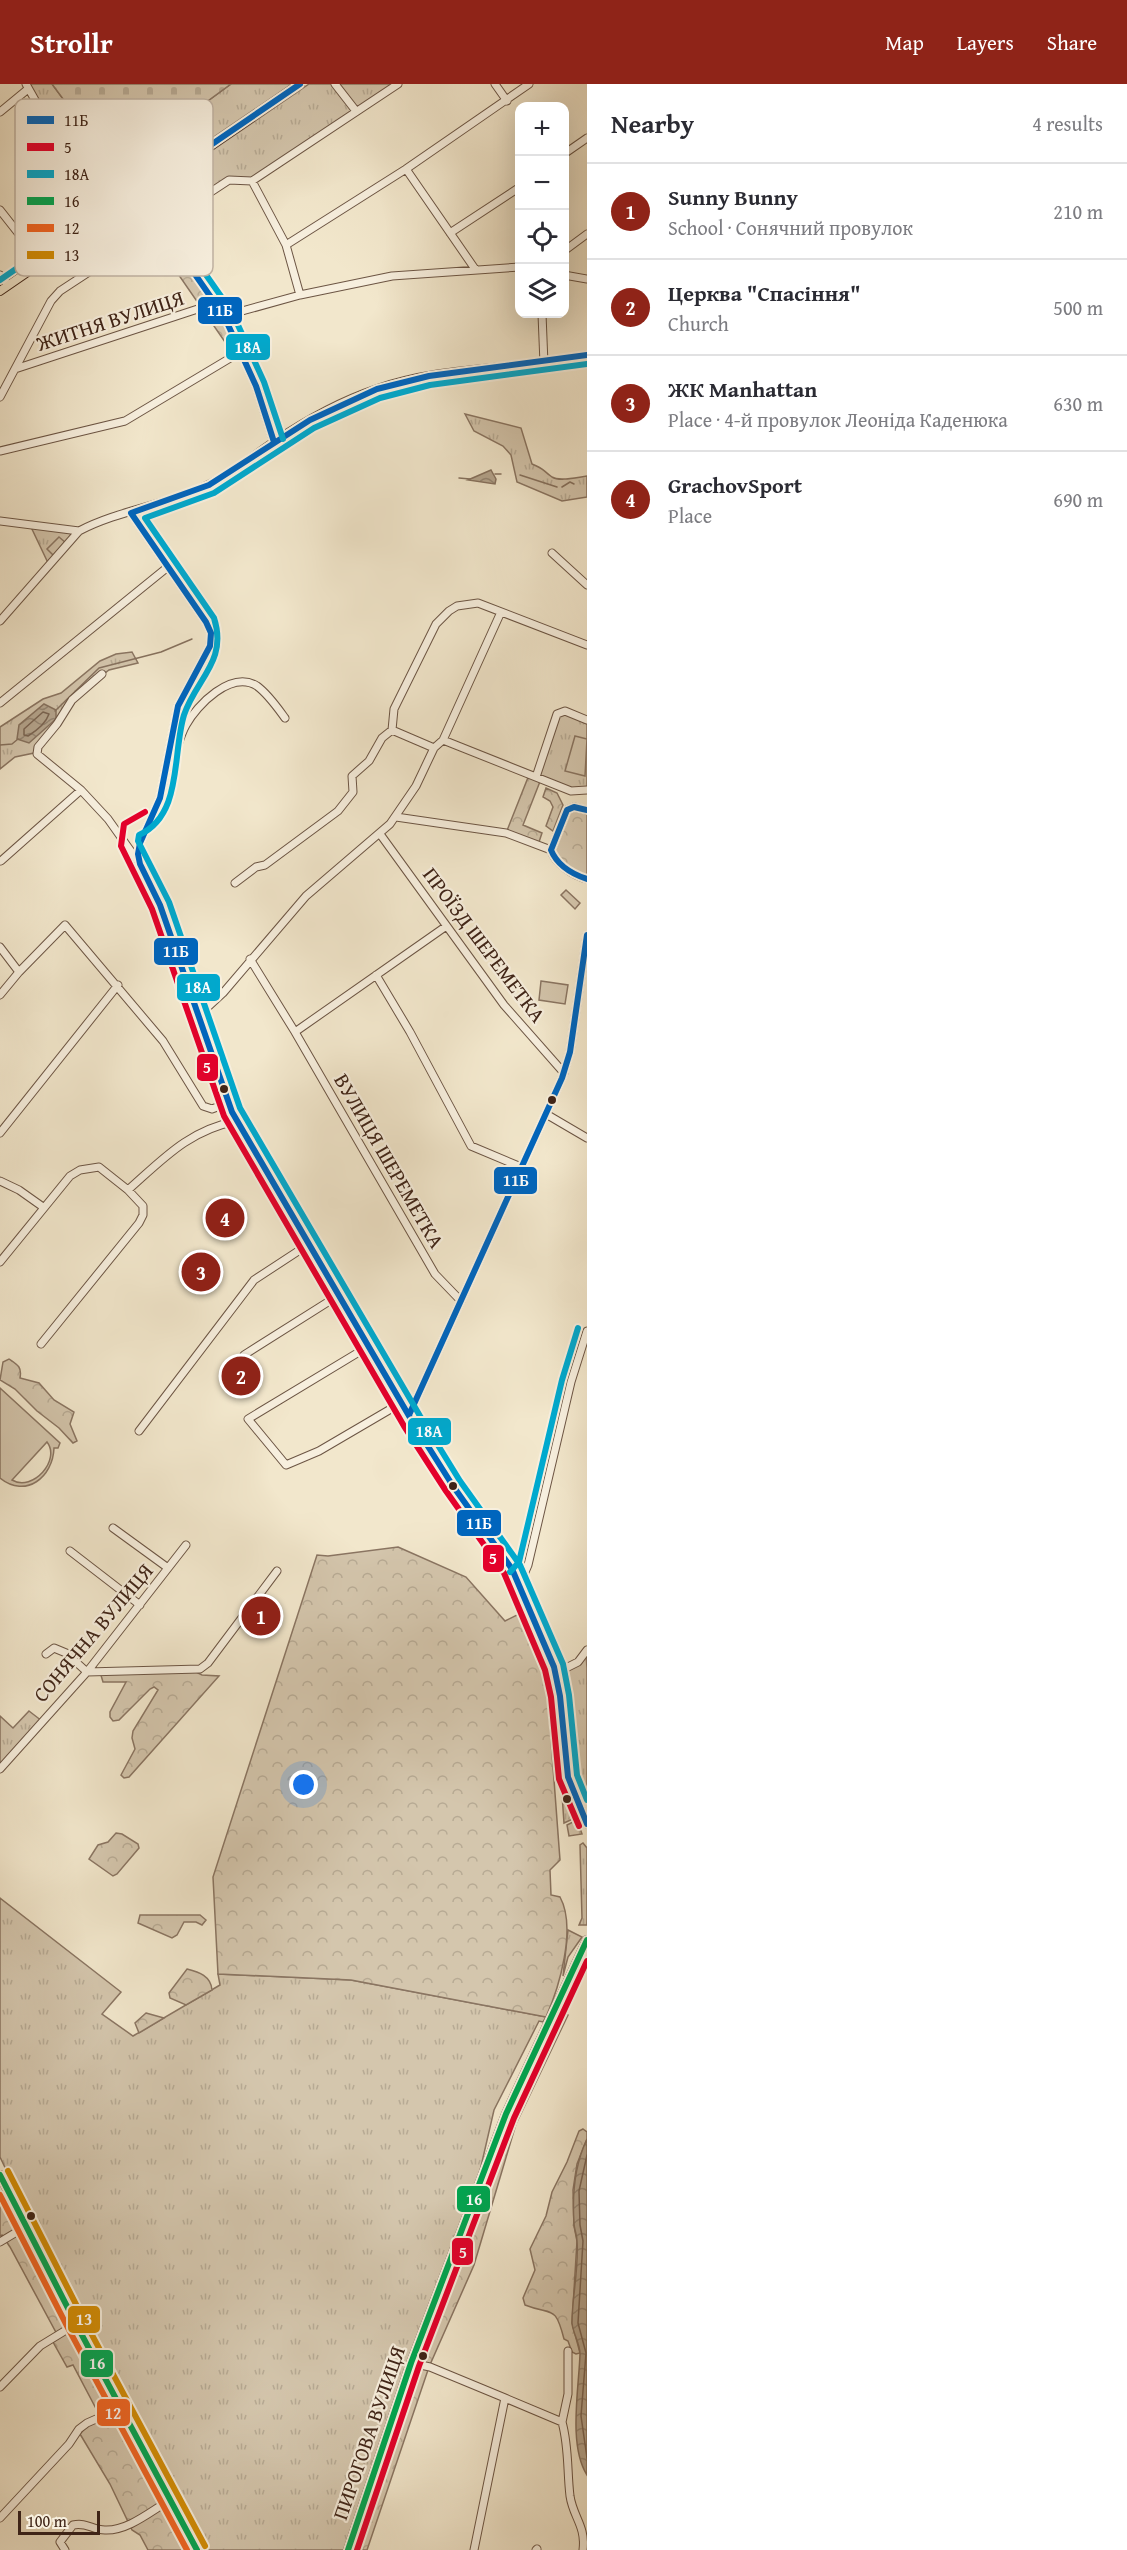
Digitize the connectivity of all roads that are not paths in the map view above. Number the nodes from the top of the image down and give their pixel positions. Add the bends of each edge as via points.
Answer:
1 (300, 84) edge
2 (335, 84) edge
3 (398, 84) edge
4 (495, 84) edge
5 (529, 84) edge
6 (27, 86) edge
7 (507, 101) junction
8 (356, 111) junction
9 (0, 112) edge
10 (587, 138) edge
11 (213, 143) edge
12 (569, 151) edge
13 (406, 169) junction
14 (252, 181) junction
15 (515, 190) edge
16 (213, 191) edge
17 (0, 210) edge
18 (15, 229) edge
19 (450, 232) junction
20 (587, 234) edge
21 (286, 245) junction
22 (569, 248) edge
23 (515, 267) edge
24 (475, 269) junction
25 (0, 275) edge
26 (21, 276) edge
27 (83, 276) edge
28 (197, 276) edge
29 (569, 276) edge
30 (587, 279) edge
31 (8, 285) junction
32 (0, 291) edge
33 (300, 295) junction
34 (216, 303) junction
35 (224, 316) junction
36 (542, 318) edge
37 (242, 351) junction
38 (587, 355) edge
39 (544, 364) junction
40 (15, 369) junction
41 (0, 397) edge
42 (274, 442) junction
43 (0, 452) edge
44 (131, 513) junction
45 (0, 521) edge
46 (79, 531) junction
47 (552, 554) dead end
48 (169, 566) junction
49 (587, 585) edge
50 (501, 612) junction
51 (0, 621) edge
52 (587, 645) edge
53 (102, 674) dead end
54 (0, 704) edge
55 (285, 718) dead end
56 (587, 720) edge
57 (392, 730) junction
58 (443, 740) junction
59 (434, 748) junction
60 (166, 771) junction
61 (536, 777) junction
62 (81, 790) junction
63 (587, 790) edge
64 (587, 810) edge
65 (396, 817) junction
66 (380, 834) junction
67 (551, 850) junction
68 (1, 861) edge
69 (140, 864) junction
70 (587, 879) edge
71 (235, 883) dead end
72 (446, 927) junction
73 (587, 935) edge
74 (0, 947) edge
75 (250, 959) junction
76 (19, 972) junction
77 (376, 975) junction
78 (118, 985) junction
79 (0, 995) edge
80 (198, 1016) junction
81 (295, 1032) junction
82 (564, 1073) junction
83 (228, 1103) junction
84 (546, 1114) junction
85 (237, 1121) junction
86 (0, 1133) edge
87 (587, 1138) edge
88 (522, 1167) junction
89 (0, 1181) edge
90 (128, 1190) junction
91 (43, 1207) junction
92 (309, 1244) junction
93 (0, 1262) edge
94 (339, 1295) junction
95 (461, 1301) junction
96 (587, 1330) edge
97 (41, 1344) dead end
98 (369, 1346) junction
99 (244, 1355) dead end
100 (401, 1402) junction
101 (409, 1415) junction
102 (139, 1431) dead end
103 (113, 1528) dead end
104 (186, 1545) dead end
105 (70, 1551) dead end
106 (168, 1568) junction
107 (277, 1571) dead end
108 (516, 1579) junction
109 (140, 1605) junction
110 (587, 1650) edge
111 (46, 1654) dead end
112 (87, 1672) junction
113 (556, 1673) junction
114 (0, 1769) edge
115 (587, 1823) edge
116 (587, 1940) edge
117 (587, 1956) edge
118 (562, 1996) junction
119 (0, 2175) edge
120 (25, 2227) junction
121 (0, 2242) edge
122 (76, 2324) junction
123 (568, 2351) dead end
124 (411, 2363) junction
125 (0, 2387) edge
126 (505, 2398) junction
127 (121, 2408) junction
128 (562, 2421) junction
129 (170, 2500) junction
130 (0, 2518) edge
131 (65, 2550) edge
132 (197, 2550) edge
133 (348, 2550) edge
134 (474, 2550) edge
135 (583, 2550) edge

1 - 11 main road
2 - 8 street
3 - 8 street
4 - 7 street
5 - 7 street
6 - 9 street
7 - 13 street
8 - 14 street
10 - 12 street
13 - 19 street
13 - 21 street
14 - 16 street via 229,180
14 - 21 street
15 - 19 street
17 - 18 street
19 - 24 street
20 - 22 street
21 - 33 street
23 - 24 street
24 - 33 street via 392,276
25 - 31 street
26 - 31 main road
27 - 40 street via 51,301
28 - 34 street
29 - 30 street
31 - 32 main road
33 - 35 street
34 - 35 street
34 - 40 street, ЖИТНЯ ВУЛИЦЯ
35 - 37 street
36 - 39 street
37 - 42 street
37 - 43 street via 125,421
38 - 39 street
39 - 42 street via 442,373 377,388
40 - 41 street
42 - 44 street via 212,483
44 - 46 street
44 - 48 street
45 - 46 street
46 - 51 street
47 - 49 street
48 - 54 street
48 - 60 street via 211,633 210,646 178,706
50 - 52 street
50 - 57 street via 466,603 443,616 394,709
50 - 58 street
53 - 62 street via 72,700 36,750 39,757
55 - 60 street via 256,686 241,682 229,685 196,710
56 - 61 street via 565,711 557,714
57 - 59 street
57 - 71 street via 352,776 353,792 338,811
58 - 59 street
58 - 61 street
59 - 65 street
60 - 69 street via 160,798 140,843
61 - 63 street via 571,791
62 - 68 street
62 - 69 street via 108,819
64 - 67 street via 567,810
65 - 66 street
65 - 67 street via 506,833
66 - 72 street, ПРОЇЗД ШЕРЕМЕТКА
66 - 75 street via 306,896
67 - 70 street via 578,877
69 - 80 street via 160,906
72 - 77 street
72 - 82 street, ПРОЇЗД ШЕРЕМЕТКА via 504,1005
73 - 82 street
74 - 76 street
75 - 80 street
75 - 81 street, ВУЛИЦЯ ШЕРЕМЕТКА
76 - 78 street via 65,925
76 - 79 street
77 - 81 street
77 - 88 street via 471,1146
78 - 83 street via 168,1048 203,1106 212,1108
78 - 86 street
80 - 83 street
81 - 95 street, ВУЛИЦЯ ШЕРЕМЕТКА via 435,1274
82 - 84 street
83 - 85 street
84 - 87 street
84 - 88 street
85 - 90 street via 196,1134
85 - 92 street
88 - 95 street
89 - 91 street
90 - 91 street via 99,1167 80,1170
90 - 97 street via 143,1206 143,1215
91 - 93 street
92 - 94 street
92 - 102 street via 254,1280
94 - 98 street
94 - 99 street
95 - 101 street
96 - 108 street via 528,1565
98 - 100 street
98 - 100 street via 248,1419 286,1465 319,1451
100 - 101 street
101 - 108 street
103 - 106 street
104 - 106 street, СОНЯЧНА ВУЛИЦЯ
105 - 109 street
106 - 109 street, СОНЯЧНА ВУЛИЦЯ
107 - 112 street via 200,1669
108 - 113 street
109 - 112 street, СОНЯЧНА ВУЛИЦЯ
110 - 113 street via 578,1662
111 - 112 street via 54,1648 66,1653
112 - 114 street, СОНЯЧНА ВУЛИЦЯ
113 - 115 street via 568,1777
116 - 118 main road, ПИРОГОВА ВУЛИЦЯ
117 - 118 main road, ПИРОГОВА ВУЛИЦЯ
118 - 124 main road, ПИРОГОВА ВУЛИЦЯ via 506,2114
119 - 120 main road
120 - 121 street
120 - 122 main road
122 - 125 street via 40,2346
122 - 127 main road
123 - 128 street via 568,2394
124 - 126 street
124 - 133 main road, ПИРОГОВА ВУЛИЦЯ
126 - 128 street
126 - 134 street
127 - 129 main road
127 - 130 street via 79,2429
128 - 135 street via 568,2446 571,2498 582,2528
129 - 131 street via 116,2529 73,2524 60,2542
129 - 132 main road

